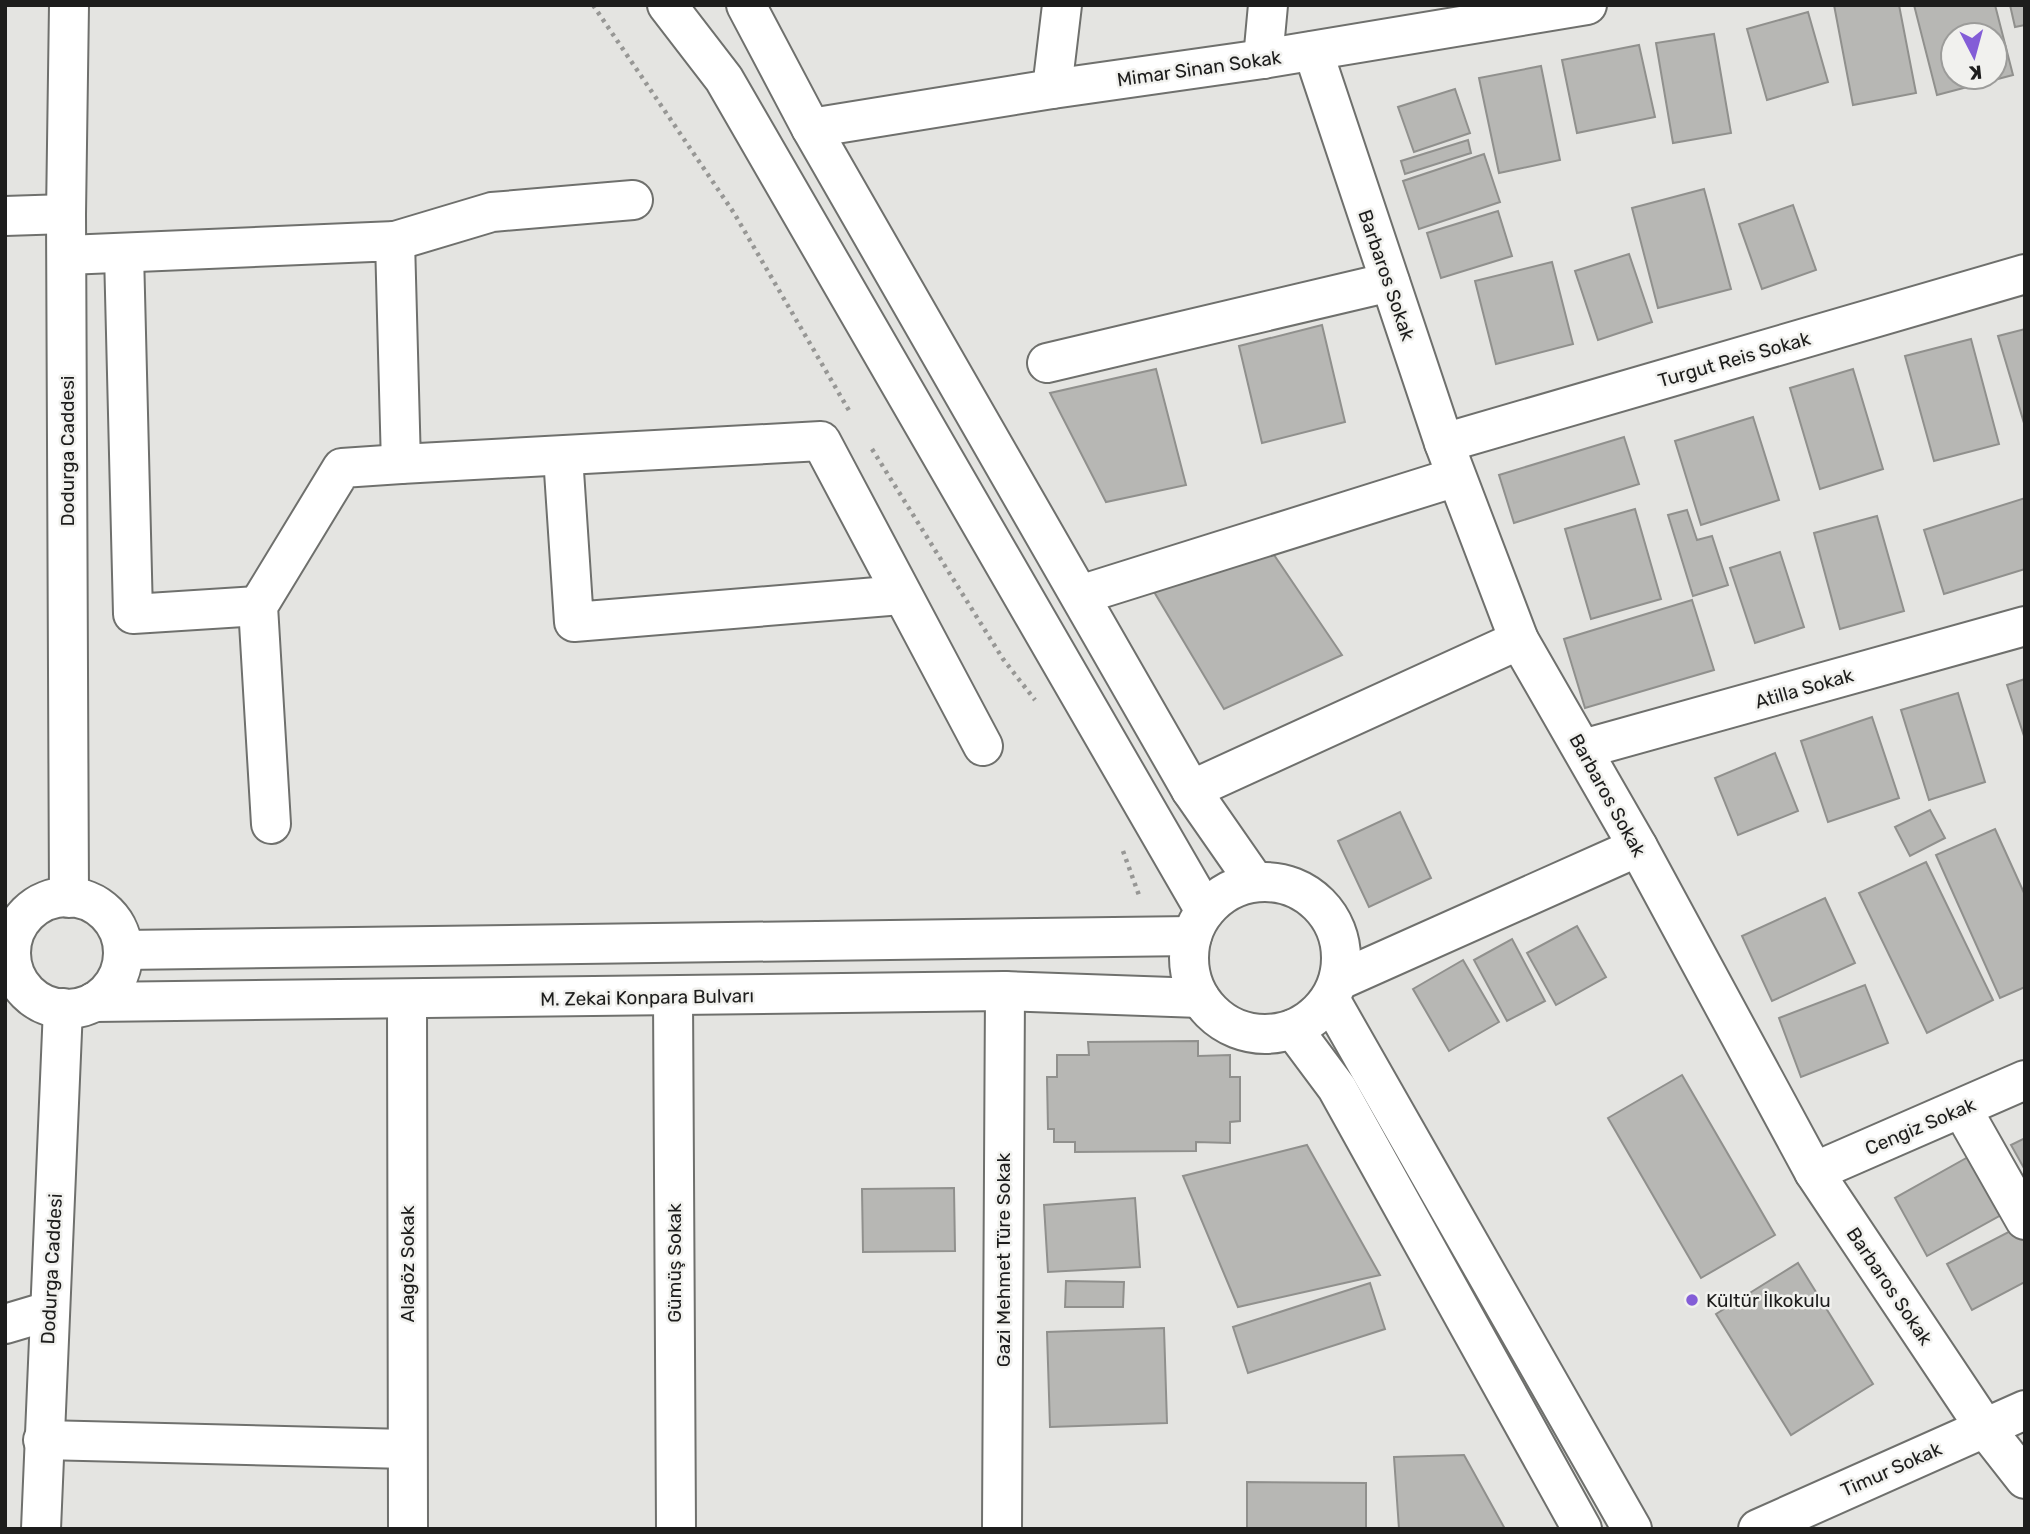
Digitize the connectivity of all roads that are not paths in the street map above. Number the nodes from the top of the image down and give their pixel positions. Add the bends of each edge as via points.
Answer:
1 (69, 5) edge
2 (667, 5) edge
3 (746, 5) edge
4 (1062, 5) edge
5 (1268, 5) edge
6 (1587, 5) edge
7 (1491, 13) edge
8 (1313, 51) junction
9 (1263, 59) junction
10 (1052, 89) junction
11 (811, 128) junction
12 (633, 200) dead end
13 (66, 214) junction
14 (5, 216) edge
15 (395, 241) junction
16 (124, 253) junction
17 (67, 255) junction
18 (2025, 274) edge
19 (1390, 282) junction
20 (1047, 363) dead end
21 (563, 456) junction
22 (1450, 460) junction
23 (401, 464) junction
24 (901, 595) junction
25 (1080, 595) junction
26 (258, 606) junction
27 (2025, 626) edge
28 (1519, 640) junction
29 (983, 746) dead end
30 (1583, 750) junction
31 (1191, 790) junction
32 (271, 824) dead end
33 (1638, 847) junction
34 (1255, 882) junction
35 (69, 898) junction
36 (15, 918) edge
37 (1198, 923) junction
38 (123, 950) junction
39 (13, 984) edge
40 (1334, 990) junction
41 (1005, 992) junction
42 (673, 997) junction
43 (1200, 998) junction
44 (407, 1000) junction
45 (79, 1005) junction
46 (1293, 1029) junction
47 (2025, 1080) edge
48 (1962, 1109) junction
49 (1814, 1172) junction
50 (2025, 1220) edge
51 (49, 1311) junction
52 (5, 1324) edge
53 (2025, 1410) edge
54 (1984, 1428) junction
55 (43, 1440) junction
56 (407, 1449) junction
57 (2025, 1479) edge
58 (41, 1529) edge
59 (408, 1529) edge
60 (676, 1529) edge
61 (1002, 1529) edge
62 (1582, 1529) edge
63 (1632, 1529) edge
64 (1758, 1529) edge

1 - 13 street, Dodurga Caddesi
2 - 37 street via 724,79
3 - 11 street
4 - 10 street
5 - 9 street
6 - 7 street, Mimar Sinan Sokak
7 - 8 street, Mimar Sinan Sokak
8 - 9 street, Mimar Sinan Sokak
8 - 19 street, Barbaros Sokak
9 - 10 street, Mimar Sinan Sokak
10 - 11 street, Mimar Sinan Sokak
11 - 25 street
12 - 15 street via 492,212
13 - 14 street
13 - 17 street, Dodurga Caddesi
15 - 16 street
15 - 23 street
16 - 17 street
16 - 26 street via 134,614
17 - 35 street, Dodurga Caddesi
18 - 22 street, Turgut Reis Sokak
19 - 20 street
19 - 22 street, Barbaros Sokak
21 - 23 street
21 - 24 street via 821,441
21 - 24 street via 574,622
22 - 25 street, Turgut Reis Sokak
22 - 28 street, Barbaros Sokak
23 - 26 street via 342,468
24 - 29 street
25 - 31 street
26 - 32 street
27 - 30 street, Atilla Sokak
28 - 30 street, Barbaros Sokak
28 - 31 street
30 - 33 street, Barbaros Sokak
31 - 34 street
33 - 40 street
33 - 49 street, Barbaros Sokak
34 - 37 street via 1236,887
34 - 40 street via 1280,882 1305,892 1324,908 1337,930 1342,956
35 - 36 street via 43,902
35 - 38 street via 95,905 109,915 119,930
36 - 39 street
37 - 38 street
37 - 43 street via 1189,957 1191,978
38 - 45 street via 117,982
39 - 45 street via 50,1007
40 - 46 street via 1320,1011
40 - 63 street
41 - 42 street, M. Zekai Konpara Bulvarı
41 - 43 street, M. Zekai Konpara Bulvarı
41 - 61 street, Gazi Mehmet Türe Sokak
42 - 44 street, M. Zekai Konpara Bulvarı
42 - 60 street, Gümüş Sokak
43 - 46 street via 1218,1017 1241,1030 1267,1034
44 - 45 street, M. Zekai Konpara Bulvarı
44 - 56 street, Alagöz Sokak
45 - 51 street, Dodurga Caddesi
46 - 62 street via 1337,1087
47 - 48 street, Cengiz Sokak
48 - 49 street, Cengiz Sokak
48 - 50 street
49 - 54 street, Barbaros Sokak
51 - 52 street
51 - 55 street, Dodurga Caddesi
53 - 54 street, Timur Sokak
54 - 57 street, Barbaros Sokak
54 - 64 street, Timur Sokak
55 - 56 street
55 - 58 street, Dodurga Caddesi
56 - 59 street, Alagöz Sokak

